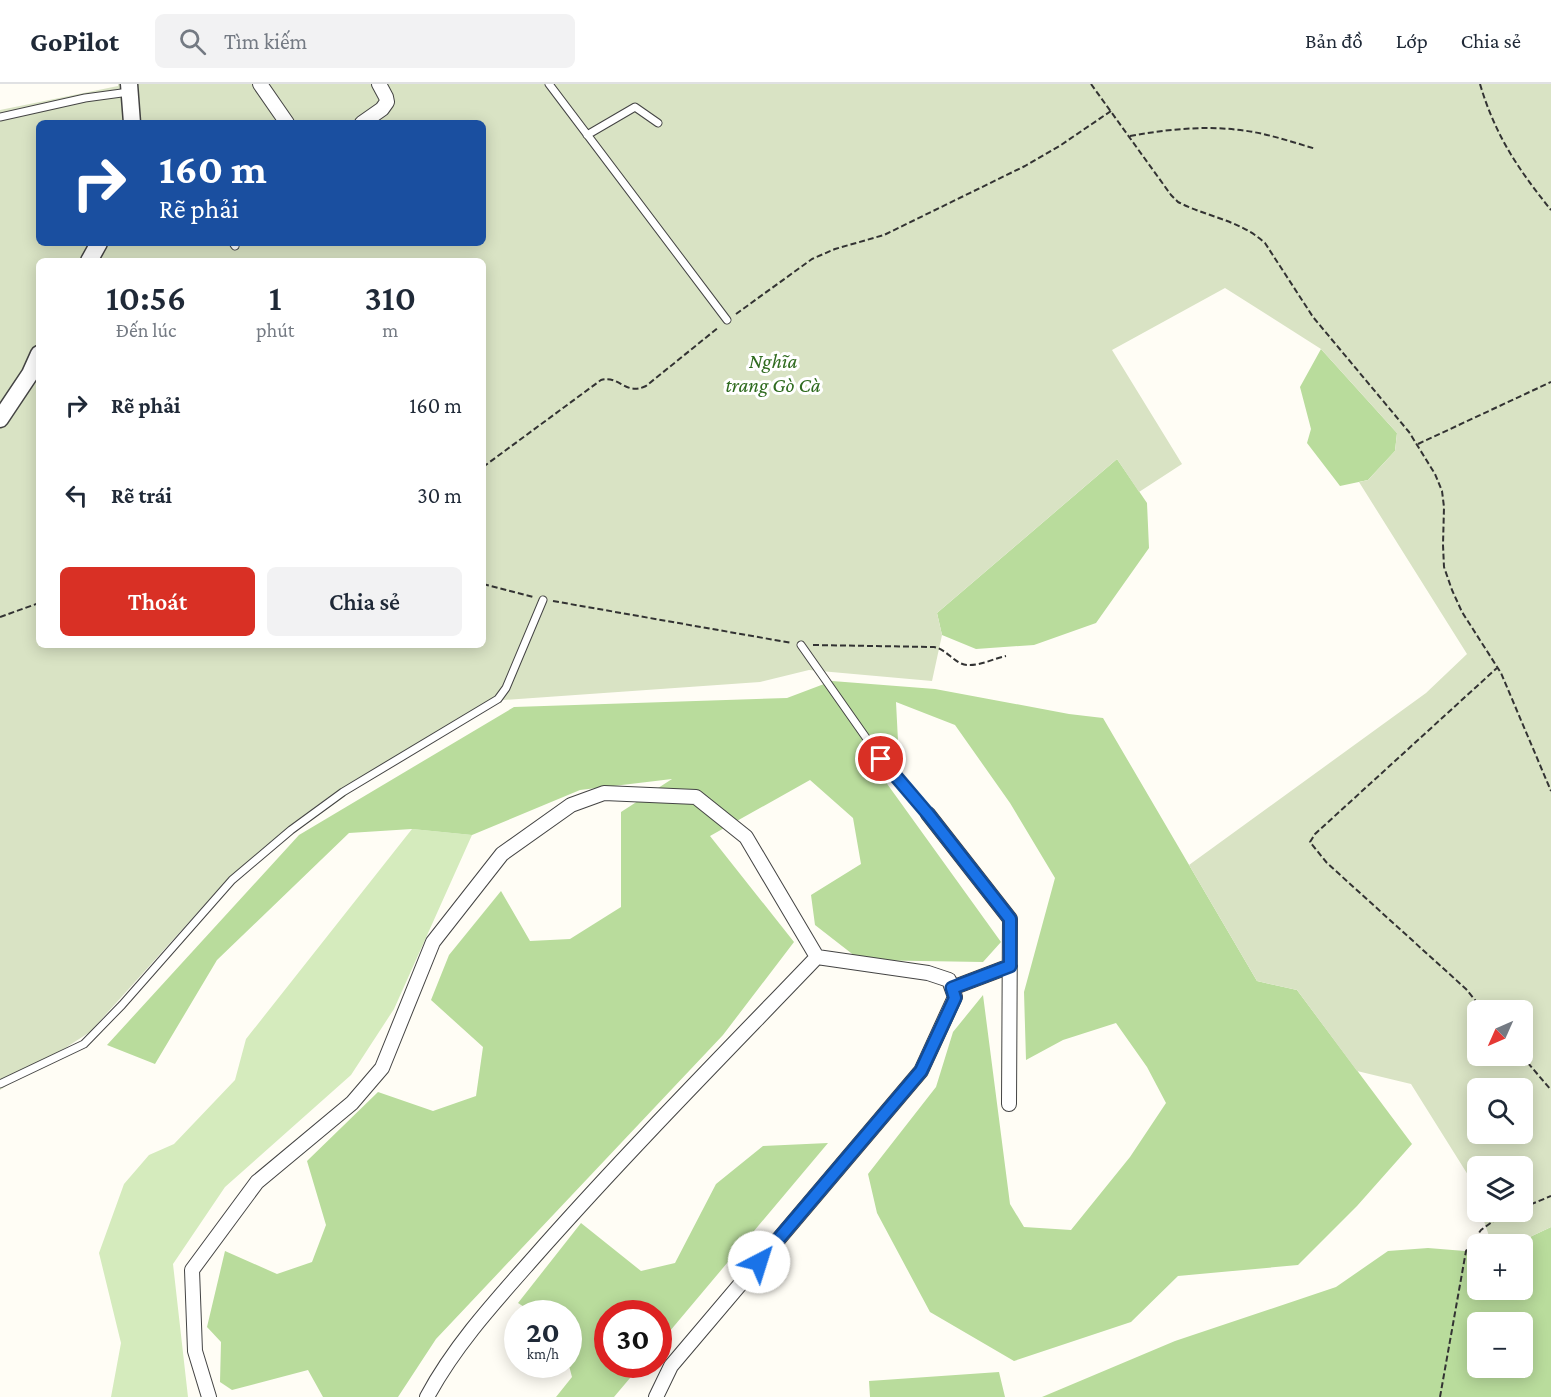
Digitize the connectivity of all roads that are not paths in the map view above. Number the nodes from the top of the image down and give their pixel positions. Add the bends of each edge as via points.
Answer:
1 (260, 84) edge
2 (379, 84) edge
3 (549, 84) edge
4 (129, 88) edge
5 (0, 117) edge
6 (132, 120) edge
7 (285, 120) edge
8 (366, 120) edge
9 (658, 123) dead end
10 (587, 135) junction
11 (727, 320) road end
12 (36, 361) edge
13 (0, 419) edge
14 (543, 600) road end
15 (801, 645) road end
16 (928, 814) joint
17 (817, 957) junction
18 (1010, 966) junction
19 (952, 988) junction
20 (0, 1084) edge
21 (1009, 1104) dead end
22 (209, 1397) edge
23 (427, 1397) edge
24 (656, 1397) edge

1 - 7 street
2 - 8 street via 387,102
3 - 10 lane
4 - 5 lane
4 - 6 street
9 - 10 lane via 635,107
10 - 11 lane
12 - 13 street
14 - 20 lane via 498,699 343,792 291,830 232,880 84,1044
15 - 16 lane via 881,759
16 - 18 street via 1010,919
17 - 19 street via 928,973 949,980
17 - 22 street via 746,837 696,797 604,793 571,805 511,848 433,942 382,1068 352,1103 258,1182 192,1270 195,1350
17 - 23 street via 607,1174 462,1342
18 - 19 street
18 - 21 street
19 - 24 street via 955,998 921,1071 671,1366

